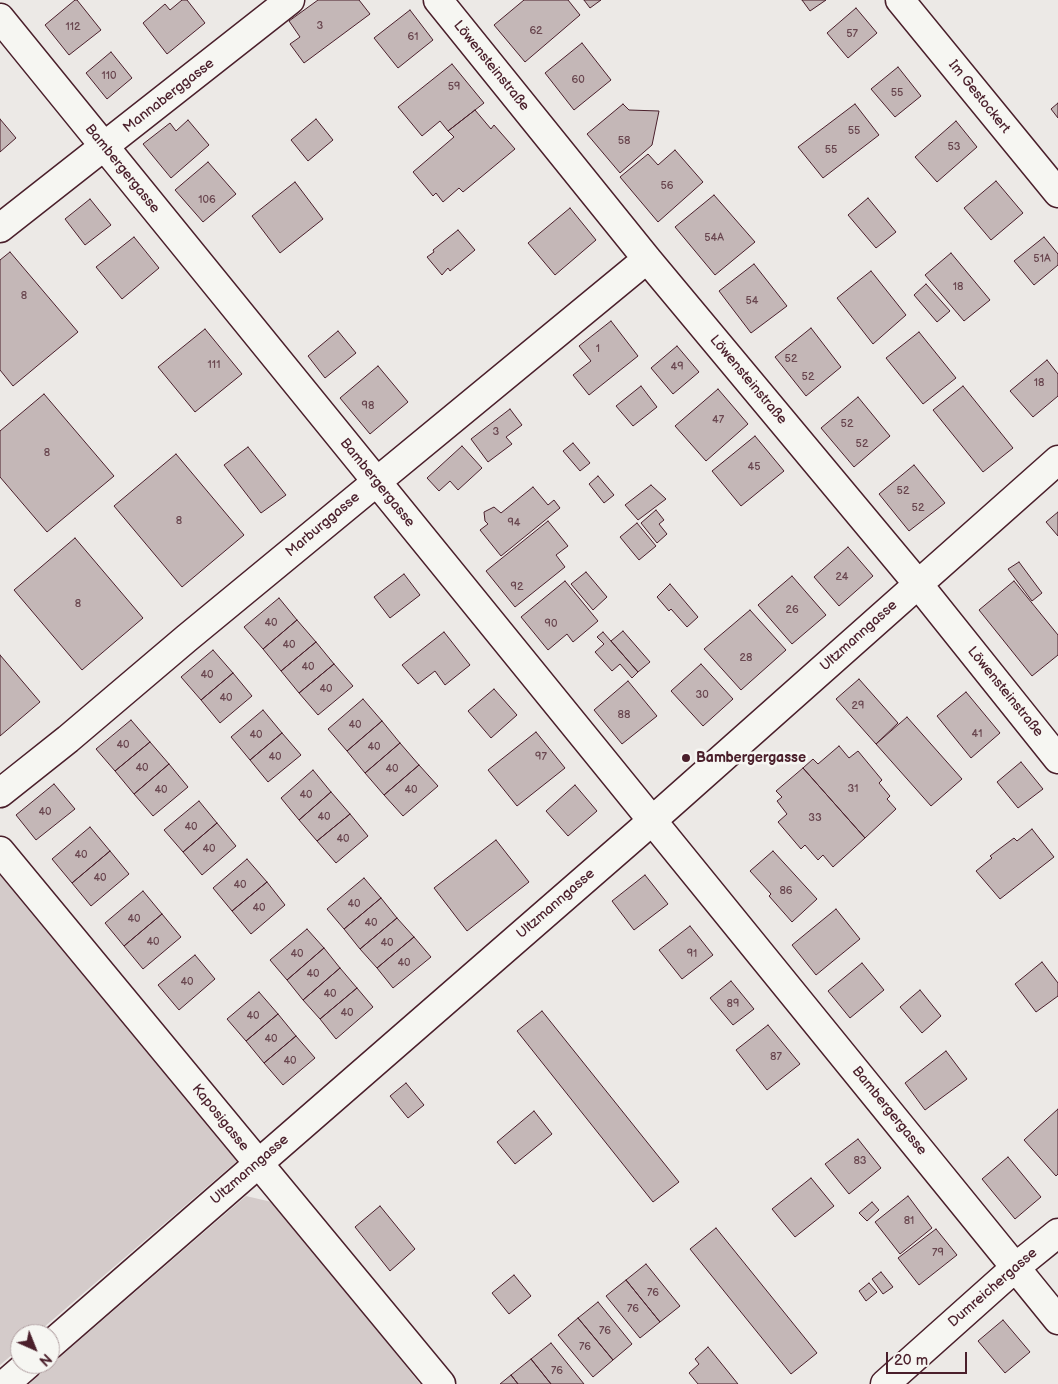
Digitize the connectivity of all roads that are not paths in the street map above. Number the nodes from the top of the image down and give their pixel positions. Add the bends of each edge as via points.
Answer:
1 (290, 0) edge
2 (438, 0) edge
3 (900, 0) edge
4 (0, 18) edge
5 (104, 147) junction
6 (1058, 193) edge
7 (0, 228) edge
8 (647, 258) junction
9 (1058, 460) edge
10 (376, 482) junction
11 (918, 584) junction
12 (1058, 759) edge
13 (0, 793) edge
14 (652, 821) junction
15 (0, 851) edge
16 (258, 1164) junction
17 (1058, 1233) edge
18 (1016, 1267) junction
19 (1058, 1320) edge
20 (60, 1336) edge
21 (16, 1374) edge
22 (5, 1384) edge
23 (441, 1384) edge
24 (885, 1384) edge

1 - 5 street, Mannaberggasse
2 - 8 street, Löwensteinstraße
3 - 6 street, Im Gestockert
4 - 5 street, Bambergergasse
5 - 7 street, Mannaberggasse
5 - 10 street, Bambergergasse
8 - 10 street, Marburggasse
8 - 11 street, Löwensteinstraße
9 - 11 street, Ultzmanngasse
10 - 13 street, Marburggasse
10 - 14 street, Bambergergasse
11 - 12 street, Löwensteinstraße
11 - 14 street, Ultzmanngasse
14 - 16 street, Ultzmanngasse
14 - 18 street, Bambergergasse
15 - 16 street, Kaposigasse
16 - 20 street, Ultzmanngasse
16 - 23 street, Kaposigasse
17 - 18 street, Dumreichergasse
18 - 19 street, Bambergergasse
18 - 24 street, Dumreichergasse
21 - 22 street

